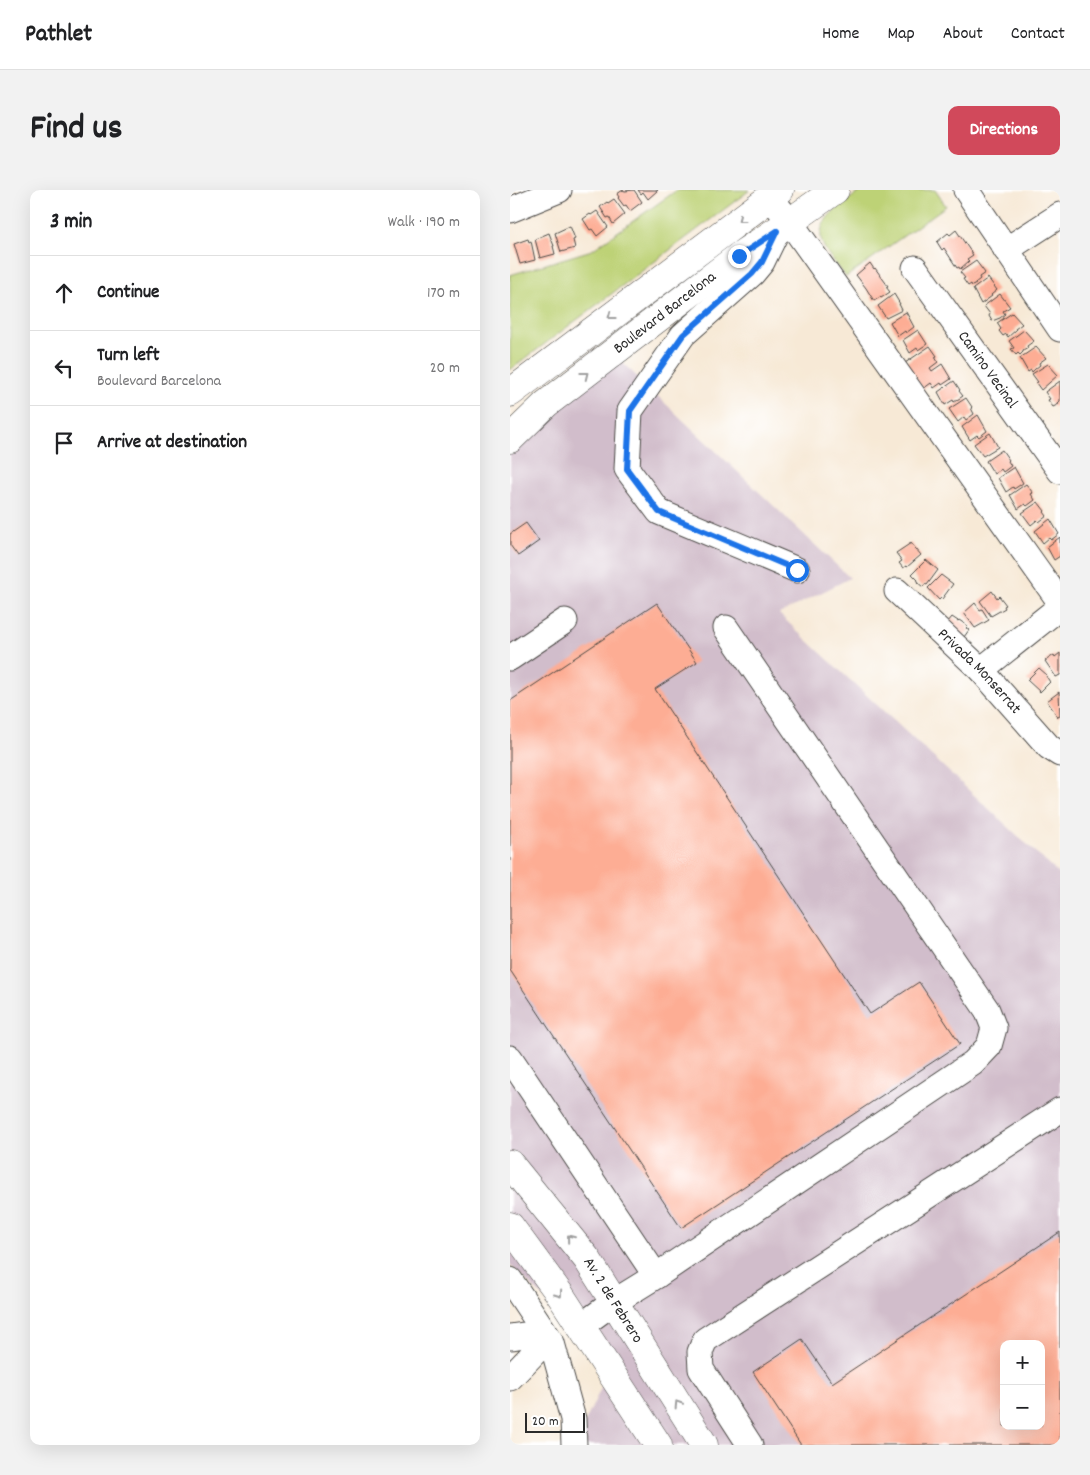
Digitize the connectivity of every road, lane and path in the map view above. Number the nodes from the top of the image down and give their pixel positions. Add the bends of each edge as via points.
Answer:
1 (559, 190) edge
2 (835, 190) edge
3 (966, 190) edge
4 (775, 194) edge
5 (510, 210) edge
6 (1060, 215) edge
7 (784, 227) junction
8 (1006, 250) junction
9 (915, 268) dead end
10 (1060, 330) edge
11 (519, 385) edge
12 (510, 439) edge
13 (1060, 471) edge
14 (797, 570) dead end
15 (897, 591) dead end
16 (1060, 602) edge
17 (1060, 607) edge
18 (565, 621) dead end
19 (726, 628) dead end
20 (510, 658) edge
21 (981, 670) junction
22 (1060, 754) edge
23 (510, 1058) edge
24 (1060, 1110) edge
25 (510, 1164) edge
26 (510, 1226) edge
27 (656, 1276) junction
28 (510, 1280) edge
29 (614, 1302) junction
30 (581, 1326) junction
31 (510, 1337) edge
32 (510, 1378) edge
33 (574, 1445) edge
34 (658, 1445) edge
35 (704, 1445) edge
36 (750, 1445) edge

1 - 5 street
2 - 7 main road, Boulevard Barcelona
3 - 8 street
4 - 7 street
4 -> 11 main road, Boulevard Barcelona
6 - 8 street
12 -> 7 main road, Boulevard Barcelona via 546,404 739,256
7 - 14 street via 752,274 683,335 630,411 627,469 659,512
7 - 16 street
8 - 10 street
9 - 13 street, Camino Vecinal
15 - 21 street, Privada Monserrat
17 - 21 street
18 - 20 street
19 - 27 street via 987,1010 994,1028 989,1046 974,1062
21 - 22 street, Privada Monserrat via 1049,746
23 - 27 street
24 - 36 street via 705,1340 700,1352 701,1369
29 -> 25 main road, Av. 2 de Febrero via 587,1259
26 -> 30 main road
27 - 29 street
28 - 33 street via 552,1342 573,1419
29 - 30 street
35 -> 29 main road, Av. 2 de Febrero
30 - 34 main road
31 - 32 street via 530,1334 540,1342 537,1350

